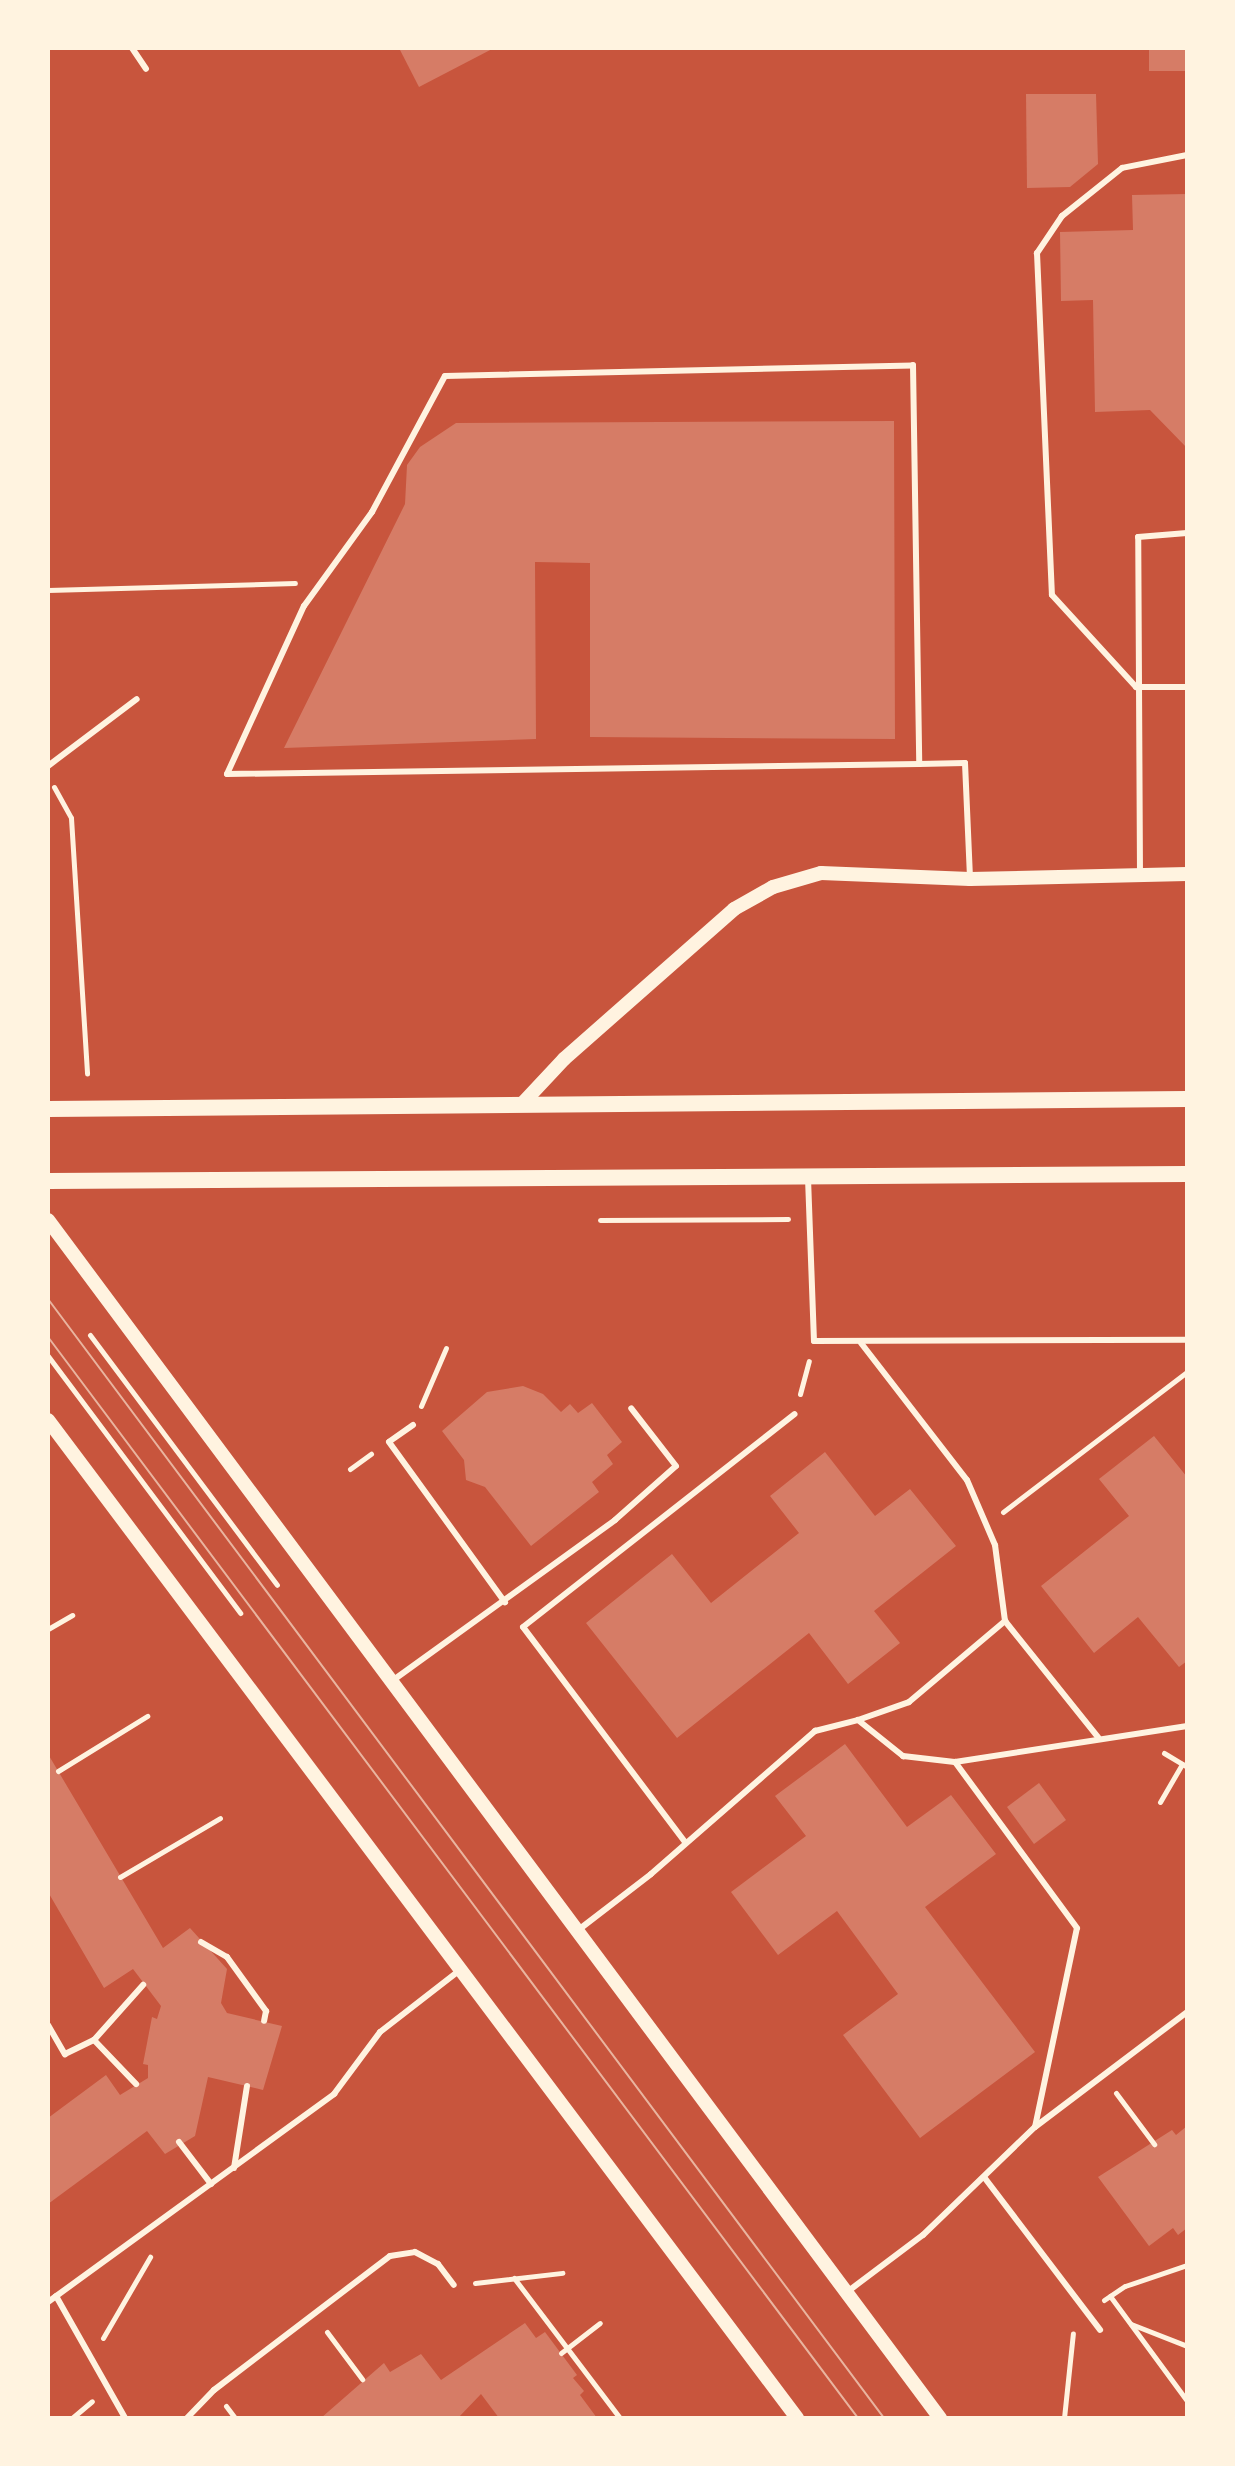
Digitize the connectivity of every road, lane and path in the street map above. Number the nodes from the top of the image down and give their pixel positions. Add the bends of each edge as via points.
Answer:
1 (132, 48) edge
2 (146, 69) dead end
3 (1187, 155) edge
4 (1187, 533) edge
5 (301, 583) dead end
6 (48, 590) edge
7 (1136, 687) junction
8 (1187, 687) edge
9 (137, 699) dead end
10 (919, 764) junction
11 (48, 766) edge
12 (48, 777) edge
13 (1187, 874) edge
14 (1140, 875) junction
15 (970, 879) junction
16 (87, 1073) dead end
17 (1187, 1099) edge
18 (521, 1105) junction
19 (48, 1109) edge
20 (1187, 1174) edge
21 (808, 1178) junction
22 (48, 1181) edge
23 (809, 1219) junction
24 (48, 1220) edge
25 (600, 1220) dead end
26 (90, 1335) dead end
27 (1187, 1340) edge
28 (814, 1341) junction
29 (861, 1343) junction
30 (446, 1348) dead end
31 (48, 1356) edge
32 (1187, 1372) edge
33 (631, 1408) dead end
34 (795, 1414) joint
35 (416, 1417) dead end
36 (48, 1420) edge
37 (413, 1425) dead end
38 (986, 1525) junction
39 (277, 1585) dead end
40 (505, 1602) junction
41 (240, 1613) dead end
42 (72, 1615) dead end
43 (1005, 1621) junction
44 (48, 1629) edge
45 (390, 1683) junction
46 (147, 1716) dead end
47 (858, 1720) junction
48 (1187, 1726) edge
49 (1098, 1737) junction
50 (955, 1762) junction
51 (1182, 1764) dead end
52 (58, 1771) dead end
53 (1160, 1802) dead end
54 (220, 1818) dead end
55 (685, 1842) junction
56 (120, 1877) dead end
57 (576, 1932) junction
58 (201, 1942) dead end
59 (462, 1969) junction
60 (143, 1985) dead end
61 (1187, 2012) edge
62 (264, 2021) dead end
63 (48, 2025) edge
64 (94, 2040) junction
65 (1102, 2075) junction
66 (136, 2084) dead end
67 (247, 2086) dead end
68 (1035, 2127) junction
69 (179, 2142) dead end
70 (1154, 2144) dead end
71 (234, 2168) junction
72 (984, 2177) junction
73 (211, 2184) junction
74 (164, 2218) junction
75 (1187, 2265) edge
76 (562, 2273) dead end
77 (514, 2278) junction
78 (454, 2285) joint
79 (846, 2292) junction
80 (56, 2296) junction
81 (1110, 2296) junction
82 (48, 2302) edge
83 (1086, 2312) junction
84 (313, 2315) junction
85 (600, 2323) dead end
86 (1079, 2324) dead end
87 (1130, 2324) junction
88 (1100, 2330) dead end
89 (1187, 2346) edge
90 (567, 2348) junction
91 (561, 2353) dead end
92 (92, 2359) junction
93 (362, 2379) dead end
94 (1187, 2401) edge
95 (125, 2418) edge
96 (187, 2418) edge
97 (620, 2418) edge
98 (797, 2418) edge
99 (940, 2418) edge
100 (1064, 2418) edge

1 - 2 lane
3 - 7 lane via 1122,168 1062,216 1037,253 1052,595
4 - 7 lane via 1138,537
5 - 6 path
7 - 8 lane
7 - 14 lane via 1143,806
9 - 11 lane
10 - 10 lane via 353,772 227,774 304,606 372,512 445,376 913,365
10 - 15 lane via 965,763
12 - 16 path via 71,818
13 - 14 street
14 - 15 street
15 - 18 street via 821,873 773,887 734,909 564,1059
17 - 18 main road
18 - 19 main road
20 - 21 main road
21 - 22 main road
21 - 23 lane
23 - 25 path
23 - 28 lane
24 - 45 street
26 - 39 path
27 - 29 lane
28 - 29 lane
28 - 34 path
29 - 38 lane via 967,1480
30 - 35 path
31 - 41 path
32 - 38 path
33 - 40 lane via 676,1466
34 - 55 lane via 523,1627
36 - 59 street
37 - 40 lane via 389,1442
38 - 43 lane via 995,1545
40 - 45 lane
42 - 44 path
43 - 47 lane via 909,1702
43 - 49 lane
45 - 57 street
46 - 52 path
47 - 50 lane via 903,1756
47 - 55 lane via 815,1731
48 - 49 lane
49 - 50 lane
50 - 68 lane via 1077,1928
51 - 53 path
54 - 56 path
55 - 57 lane
57 - 79 street
58 - 62 lane via 227,1957 266,2011
59 - 71 lane via 380,2032 334,2094
59 - 98 street
60 - 64 lane
61 - 65 lane
63 - 64 lane via 65,2054
64 - 66 lane
65 - 68 lane
65 - 70 path
67 - 71 lane
68 - 72 lane
69 - 73 lane
71 - 73 lane
72 - 79 lane via 923,2235
72 - 83 lane
73 - 74 lane
74 - 80 lane
74 - 92 path via 154,2250
75 - 81 path
76 - 77 path
77 - 78 path
77 - 90 path
78 - 84 lane via 438,2264 415,2252 390,2256
79 - 99 street
80 - 82 lane
80 - 92 lane
81 - 83 path
81 - 87 path
83 - 88 lane
84 - 93 path
84 - 96 lane via 214,2390
85 - 90 path
86 - 100 path via 1073,2333
87 - 89 path
87 - 94 path
90 - 91 path
90 - 97 path
92 - 95 lane

